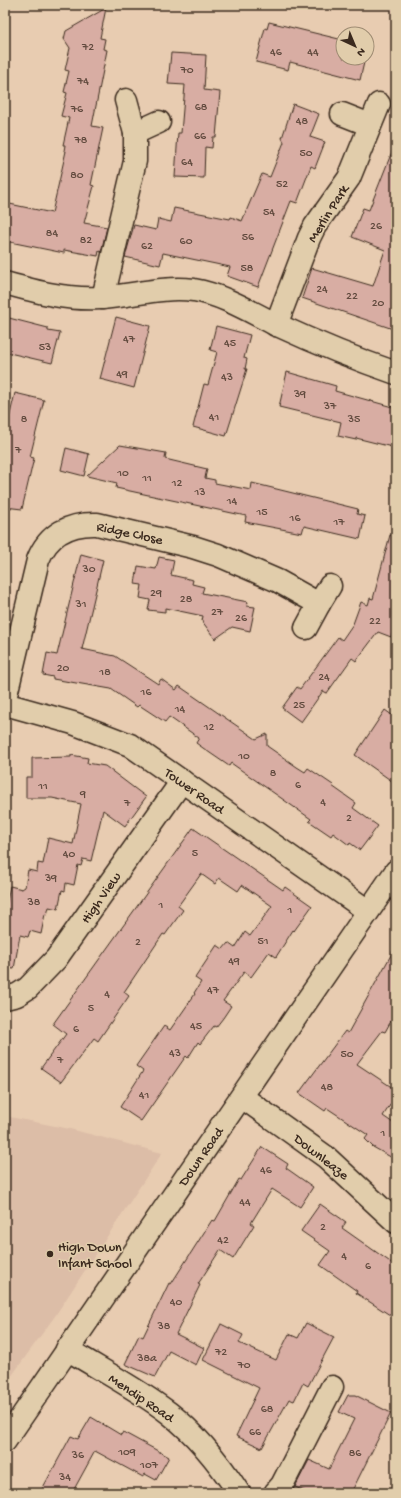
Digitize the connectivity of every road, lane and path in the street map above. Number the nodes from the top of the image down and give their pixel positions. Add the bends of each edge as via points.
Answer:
1 (126, 100) dead end
2 (379, 104) dead end
3 (342, 114) dead end
4 (159, 122) dead end
5 (370, 125) junction
6 (135, 133) junction
7 (5, 283) edge
8 (103, 298) junction
9 (276, 324) junction
10 (396, 373) edge
11 (306, 628) dead end
12 (5, 699) edge
13 (5, 704) edge
14 (182, 781) junction
15 (396, 871) edge
16 (368, 911) junction
17 (5, 998) edge
18 (242, 1097) junction
19 (396, 1222) edge
20 (68, 1349) junction
21 (332, 1387) dead end
22 (5, 1441) edge
23 (239, 1493) edge
24 (275, 1493) edge

1 - 6 street
2 - 5 street, Merlin Park
3 - 5 street
4 - 6 street
5 - 9 street, Merlin Park via 349,178 309,238
6 - 8 street via 135,161
7 - 8 street via 65,297
8 - 9 street via 156,290 195,290 229,300
9 - 10 street
11 - 12 street, Ridge Close via 325,595 193,547 97,524 70,527 52,538 38,560
13 - 14 street, Tower Road via 73,723 125,742
14 - 16 street, Tower Road
14 - 17 street, High View via 56,960 28,988 17,995
15 - 16 street, Down Road
16 - 18 street, Down Road
18 - 19 street, Downleaze via 326,1157
18 - 20 street, Down Road
20 - 22 street, Down Road
20 - 23 street, Mendip Road via 173,1416 208,1452
21 - 24 street via 282,1485

